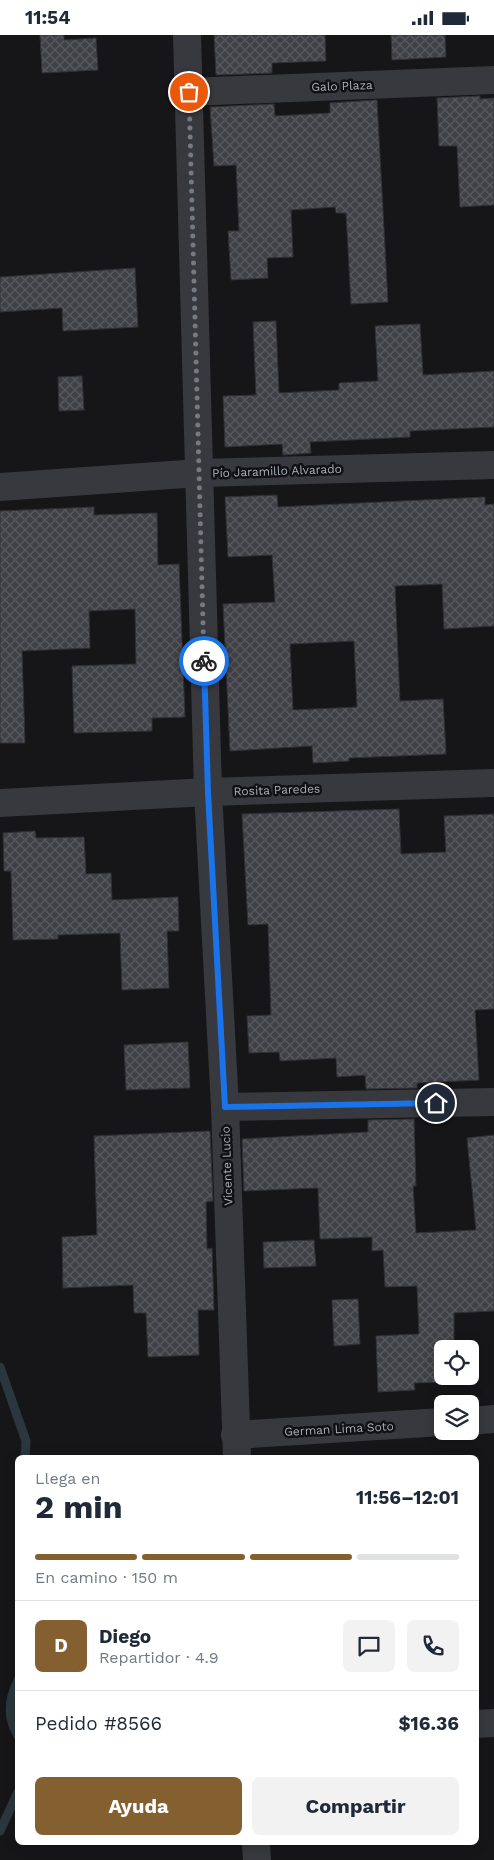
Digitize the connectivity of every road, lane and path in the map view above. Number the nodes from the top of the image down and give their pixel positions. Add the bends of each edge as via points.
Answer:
1 (187, 35) edge
2 (494, 80) edge
3 (189, 92) junction
4 (494, 465) edge
5 (199, 473) junction
6 (0, 487) edge
7 (494, 783) edge
8 (208, 792) junction
9 (0, 803) edge
10 (494, 1102) edge
11 (225, 1107) junction
12 (494, 1419) edge
13 (479, 1420) edge
14 (434, 1423) edge
15 (236, 1446) edge
16 (494, 1723) edge
17 (479, 1724) edge
18 (256, 1845) edge
19 (257, 1860) edge

1 - 3 street, Vicente Lucio
2 - 3 street, Galo Plaza
3 - 5 street, Vicente Lucio
4 - 5 street, Pío Jaramillo Alvarado
5 - 6 street, Pío Jaramillo Alvarado
5 - 8 street, Vicente Lucio
7 - 8 street, Rosita Paredes
8 - 9 street, Rosita Paredes
8 - 11 street, Vicente Lucio
10 - 11 street
11 - 15 street, Vicente Lucio
12 - 13 street
14 - 15 street, German Lima Soto
16 - 17 street
18 - 19 street

